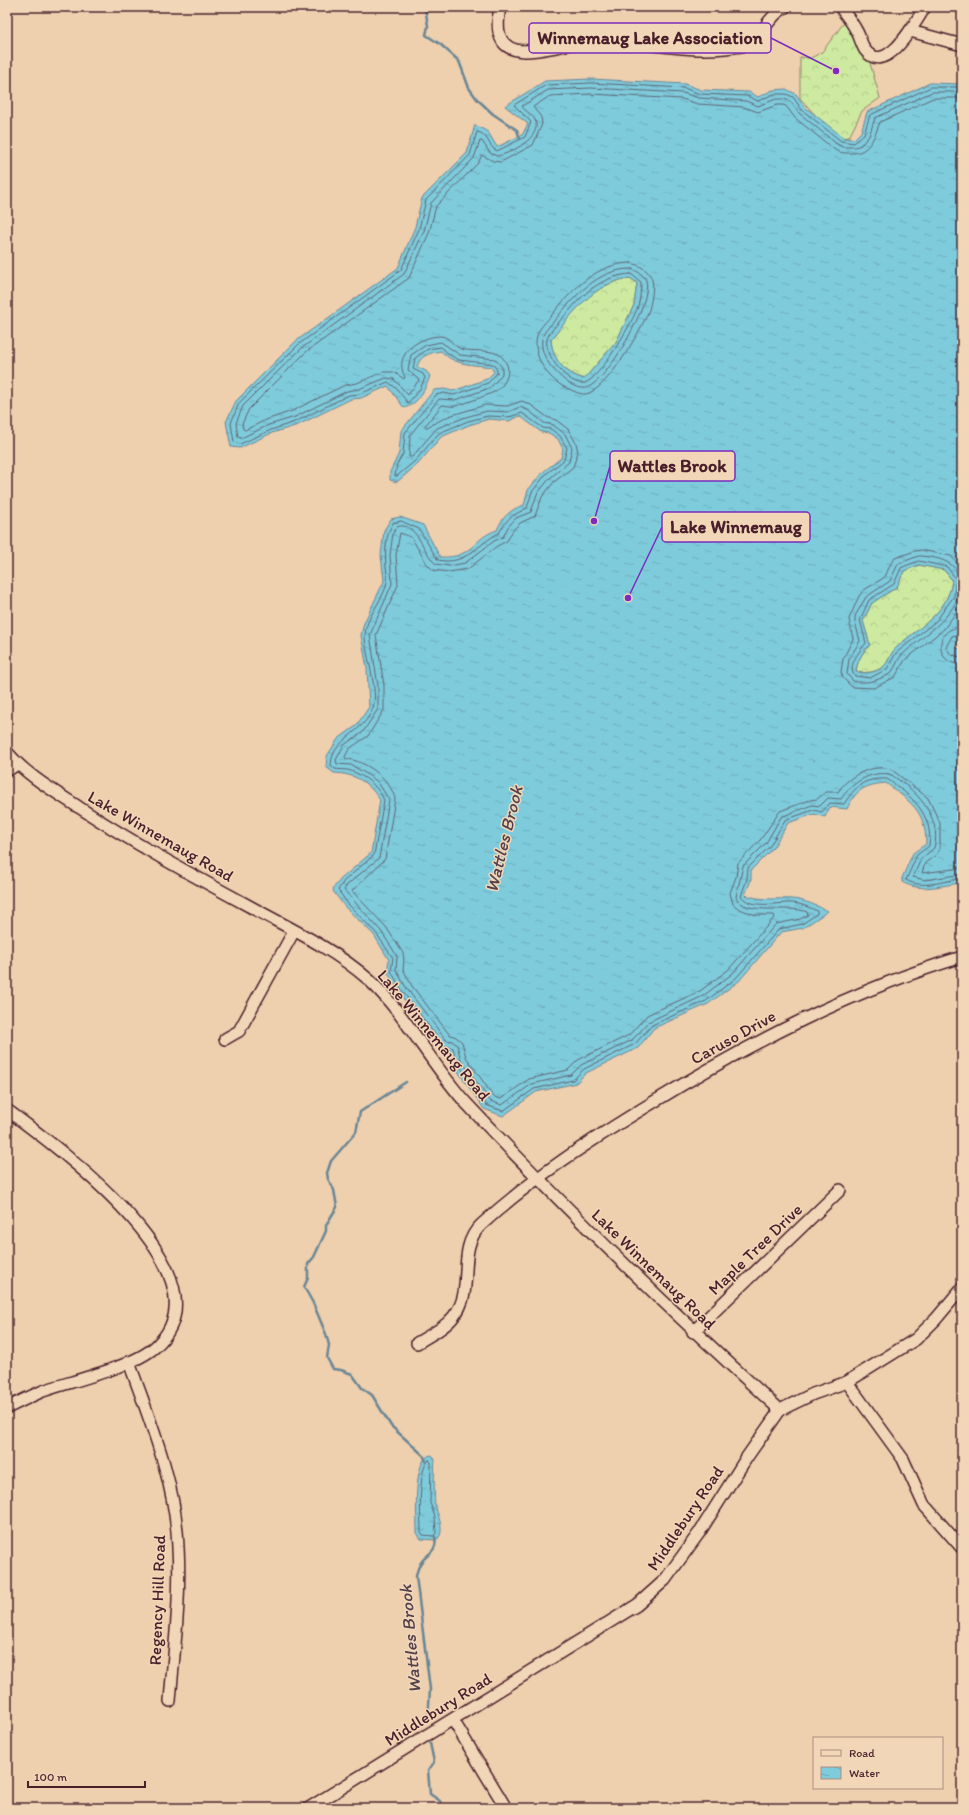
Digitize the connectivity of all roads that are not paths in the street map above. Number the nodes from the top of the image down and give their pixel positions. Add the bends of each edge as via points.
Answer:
1 (500, 7) edge
2 (785, 7) edge
3 (840, 7) edge
4 (925, 7) edge
5 (910, 31) junction
6 (962, 45) edge
7 (7, 752) edge
8 (16, 764) junction
9 (7, 771) edge
10 (294, 931) junction
11 (962, 957) edge
12 (225, 1039) dead end
13 (7, 1110) edge
14 (537, 1178) junction
15 (840, 1190) dead end
16 (962, 1288) edge
17 (693, 1332) junction
18 (417, 1342) dead end
19 (129, 1362) junction
20 (847, 1382) junction
21 (7, 1408) edge
22 (780, 1410) junction
23 (962, 1548) edge
24 (170, 1701) dead end
25 (453, 1720) junction
26 (309, 1808) edge
27 (506, 1808) edge

1 - 2 street via 498,33 506,45 516,50 584,42 706,50 743,46 756,40 774,15
3 - 5 street via 856,30 865,50 873,56 884,56 896,50
4 - 5 street
5 - 6 street
7 - 8 street, Lake Winnemaug Road
8 - 9 street
8 - 10 street, Lake Winnemaug Road via 154,855
10 - 12 street via 239,1031
10 - 14 street, Lake Winnemaug Road via 367,979 391,1005 461,1097
11 - 14 street, Caruso Drive via 916,971 783,1028 713,1066 607,1130
13 - 19 street via 86,1171 127,1213 161,1255 175,1290 175,1317 166,1334 154,1348
14 - 17 street, Lake Winnemaug Road
14 - 18 street, Caruso Drive via 473,1234 467,1252 465,1295 460,1308 441,1329
15 - 17 street, Maple Tree Drive
16 - 20 street, Middlebury Road via 916,1339
17 - 22 street, Lake Winnemaug Road
19 - 21 street via 41,1392
19 - 24 street, Regency Hill Road via 160,1452 173,1505 178,1546 178,1598
20 - 22 street, Middlebury Road via 813,1394
20 - 23 street via 902,1459 924,1505
22 - 25 street, Middlebury Road via 665,1580 637,1605
25 - 26 street, Middlebury Road
25 - 27 street

